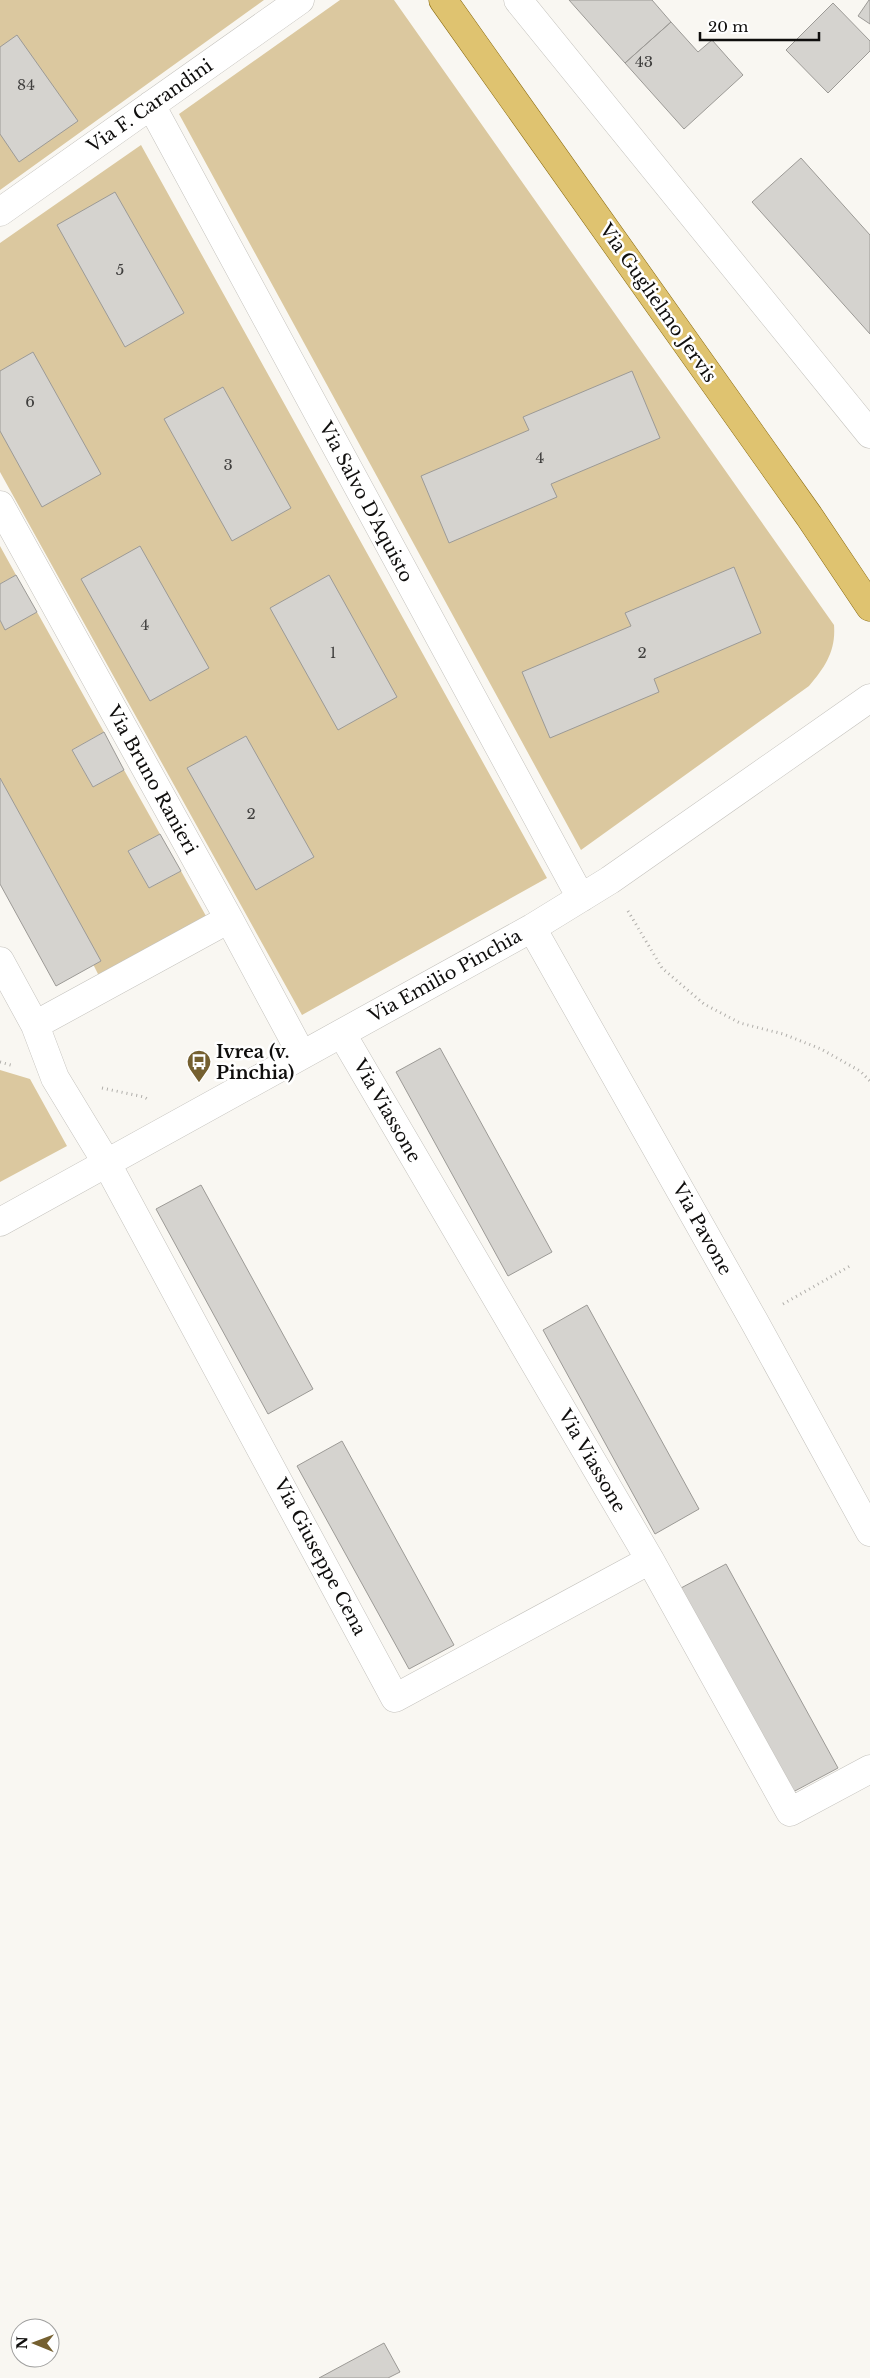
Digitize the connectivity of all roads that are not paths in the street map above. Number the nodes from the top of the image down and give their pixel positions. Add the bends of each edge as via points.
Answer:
1 (300, 0) edge
2 (443, 0) edge
3 (518, 0) edge
4 (151, 106) junction
5 (0, 212) edge
6 (870, 434) edge
7 (0, 505) edge
8 (870, 607) edge
9 (870, 698) edge
10 (581, 898) junction
11 (229, 919) junction
12 (532, 928) junction
13 (0, 961) edge
14 (35, 1025) junction
15 (342, 1034) junction
16 (302, 1055) junction
17 (106, 1162) junction
18 (0, 1222) edge
19 (870, 1532) edge
20 (650, 1560) junction
21 (870, 1769) edge

1 - 4 street, Via F. Carandini
2 - 8 main road, Via Guglielmo Jervis
3 - 6 street
4 - 5 street, Via F. Carandini
4 - 10 street, Via Salvo D'Aquisto
7 - 11 street, Via Bruno Ranieri
9 - 10 street, Via Emilio Pinchia
10 - 12 street, Via Emilio Pinchia
11 - 14 street
11 - 16 street, Via Bruno Ranieri
12 - 15 street, Via Emilio Pinchia
12 - 19 street, Via Pavone
13 - 14 street
14 - 17 street via 55,1078
15 - 16 street, Via Emilio Pinchia
15 - 20 street, Via Viassone
16 - 17 street, Via Emilio Pinchia
17 - 18 street, Via Emilio Pinchia
17 - 20 street, Via Giuseppe Cena via 396,1698
20 - 21 street, Via Viassone via 790,1812

